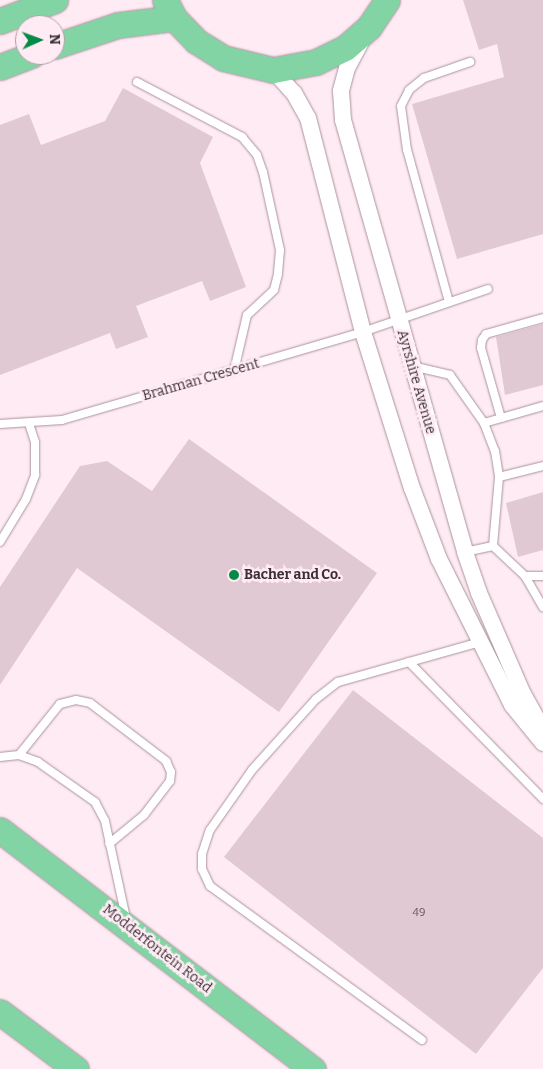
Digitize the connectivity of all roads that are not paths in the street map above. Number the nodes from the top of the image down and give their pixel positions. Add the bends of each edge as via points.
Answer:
1 (55, 0) edge
2 (387, 0) edge
3 (170, 9) edge
4 (0, 21) edge
5 (369, 27) junction
6 (65, 43) edge
7 (15, 61) edge
8 (470, 62) dead end
9 (0, 67) edge
10 (274, 70) junction
11 (137, 82) dead end
12 (488, 289) dead end
13 (449, 302) junction
14 (543, 318) edge
15 (398, 320) junction
16 (363, 332) junction
17 (412, 366) junction
18 (234, 371) junction
19 (543, 406) edge
20 (501, 418) junction
21 (484, 423) junction
22 (0, 424) edge
23 (29, 424) junction
24 (543, 466) edge
25 (499, 477) junction
26 (0, 542) edge
27 (493, 546) junction
28 (465, 552) junction
29 (525, 576) junction
30 (543, 576) edge
31 (543, 607) edge
32 (480, 642) junction
33 (409, 662) junction
34 (543, 730) edge
35 (543, 743) edge
36 (19, 755) junction
37 (0, 757) edge
38 (543, 799) edge
39 (0, 830) edge
40 (109, 844) junction
41 (128, 927) junction
42 (0, 1012) edge
43 (422, 1040) dead end
44 (76, 1069) edge
45 (313, 1069) edge

1 - 4 main road
2 - 5 main road
3 - 6 main road
3 - 10 main road via 196,41 223,58
5 - 10 main road via 345,48 316,62
5 - 15 street, Ayrshire Avenue via 347,68 341,91 343,120
7 - 9 main road
8 - 13 lane via 424,78 409,90 401,106 407,150
10 - 16 street via 308,118
11 - 18 lane via 242,138 257,154 280,250 278,274 274,290 247,315
12 - 13 lane, Brahman Crescent
13 - 15 lane, Brahman Crescent
14 - 20 lane via 486,334 482,340 481,348
15 - 16 lane, Brahman Crescent
15 - 17 street, Ayrshire Avenue
16 - 18 lane, Brahman Crescent
16 - 32 street via 412,488 439,559
17 - 21 lane via 450,374
17 - 28 street, Ayrshire Avenue
18 - 23 lane, Brahman Crescent via 62,420
19 - 20 lane
20 - 21 lane
21 - 25 lane via 495,451
22 - 23 lane, Brahman Crescent
23 - 26 lane via 35,442 34,475 26,499
24 - 25 lane
25 - 27 lane
27 - 28 lane
27 - 29 lane
28 - 34 street, Ayrshire Avenue via 479,594 523,694
29 - 30 lane
29 - 31 lane
32 - 33 lane
32 - 35 street via 512,705
33 - 38 lane
33 - 43 lane via 338,682 316,699 252,770 210,830 202,862 210,886
36 - 37 lane
36 - 40 lane via 38,762 95,802 105,821
36 - 40 lane via 60,704 76,700 90,703 166,761 171,772 170,781 144,815
39 - 41 main road, Modderfontein Road
40 - 41 lane
41 - 45 main road, Modderfontein Road
42 - 44 main road

